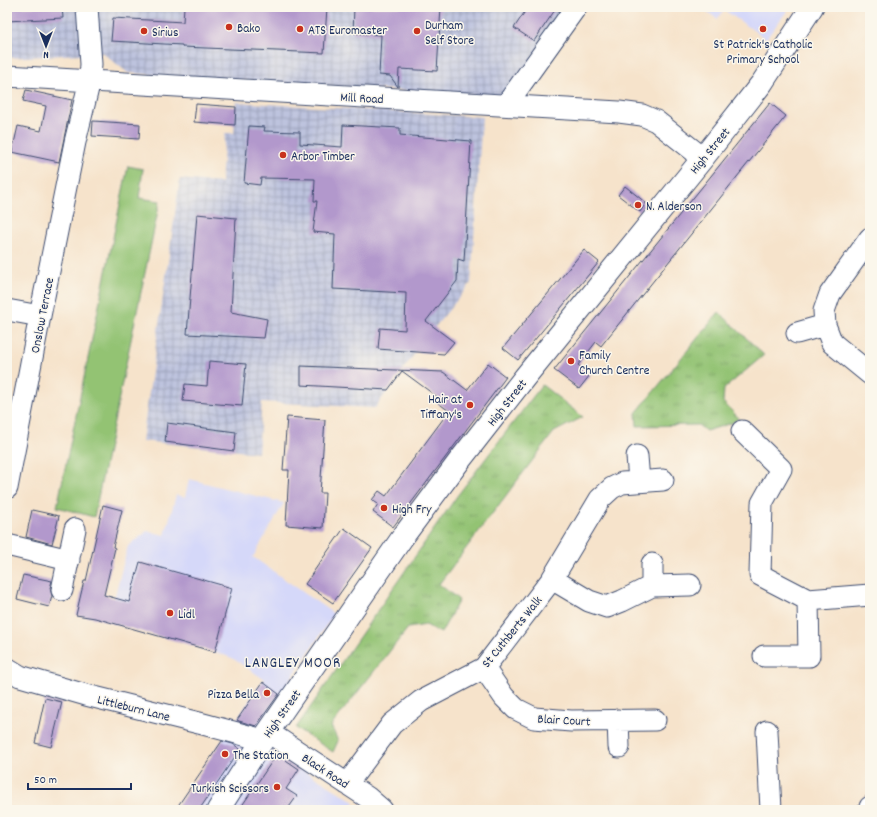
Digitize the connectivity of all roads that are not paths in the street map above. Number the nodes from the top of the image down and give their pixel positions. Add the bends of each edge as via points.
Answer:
1 (87, 7) edge
2 (576, 7) edge
3 (812, 7) edge
4 (7, 76) edge
5 (90, 80) junction
6 (506, 105) junction
7 (703, 158) junction
8 (870, 238) edge
9 (7, 310) edge
10 (40, 316) junction
11 (825, 325) junction
12 (798, 333) dead end
13 (870, 374) edge
14 (742, 431) dead end
15 (637, 456) dead end
16 (663, 480) dead end
17 (639, 482) junction
18 (7, 488) edge
19 (75, 529) dead end
20 (7, 545) edge
21 (70, 560) junction
22 (652, 564) dead end
23 (552, 579) junction
24 (690, 585) dead end
25 (652, 586) junction
26 (62, 590) dead end
27 (870, 595) edge
28 (808, 600) junction
29 (764, 656) dead end
30 (7, 668) edge
31 (484, 668) junction
32 (618, 720) junction
33 (655, 720) dead end
34 (767, 731) dead end
35 (265, 736) junction
36 (619, 747) dead end
37 (347, 784) junction
38 (218, 810) edge
39 (382, 810) edge
40 (771, 810) edge

1 - 5 street
2 - 6 street
3 - 7 main road, High Street via 762,83
4 - 5 street, Mill Road
5 - 6 street, Mill Road
5 - 10 street, Onslow Terrace
6 - 7 street, Mill Road via 642,115 664,127
7 - 35 main road, High Street via 460,460 402,538
8 - 11 street via 830,294 824,311
9 - 10 street
10 - 18 street, Onslow Terrace
11 - 12 street
11 - 13 street via 832,343
14 - 28 street via 781,470 762,503 760,575
15 - 17 street
16 - 17 street, St Cuthberts Walk
17 - 23 street, St Cuthberts Walk via 622,483 600,499
19 - 21 street
20 - 21 street
21 - 26 street
22 - 25 street
23 - 25 street via 589,601 607,607
23 - 31 street, St Cuthberts Walk
24 - 25 street
27 - 28 street
28 - 29 street via 809,656
30 - 35 street, Littleburn Lane via 20,676 86,695 203,724
31 - 32 street, Blair Court via 504,697 527,716 552,721
31 - 37 street, St Cuthberts Walk via 421,701 392,724
32 - 33 street, Blair Court
32 - 36 street
34 - 40 street
35 - 37 street, Black Road
35 - 38 main road, High Street
37 - 39 street, Black Road

